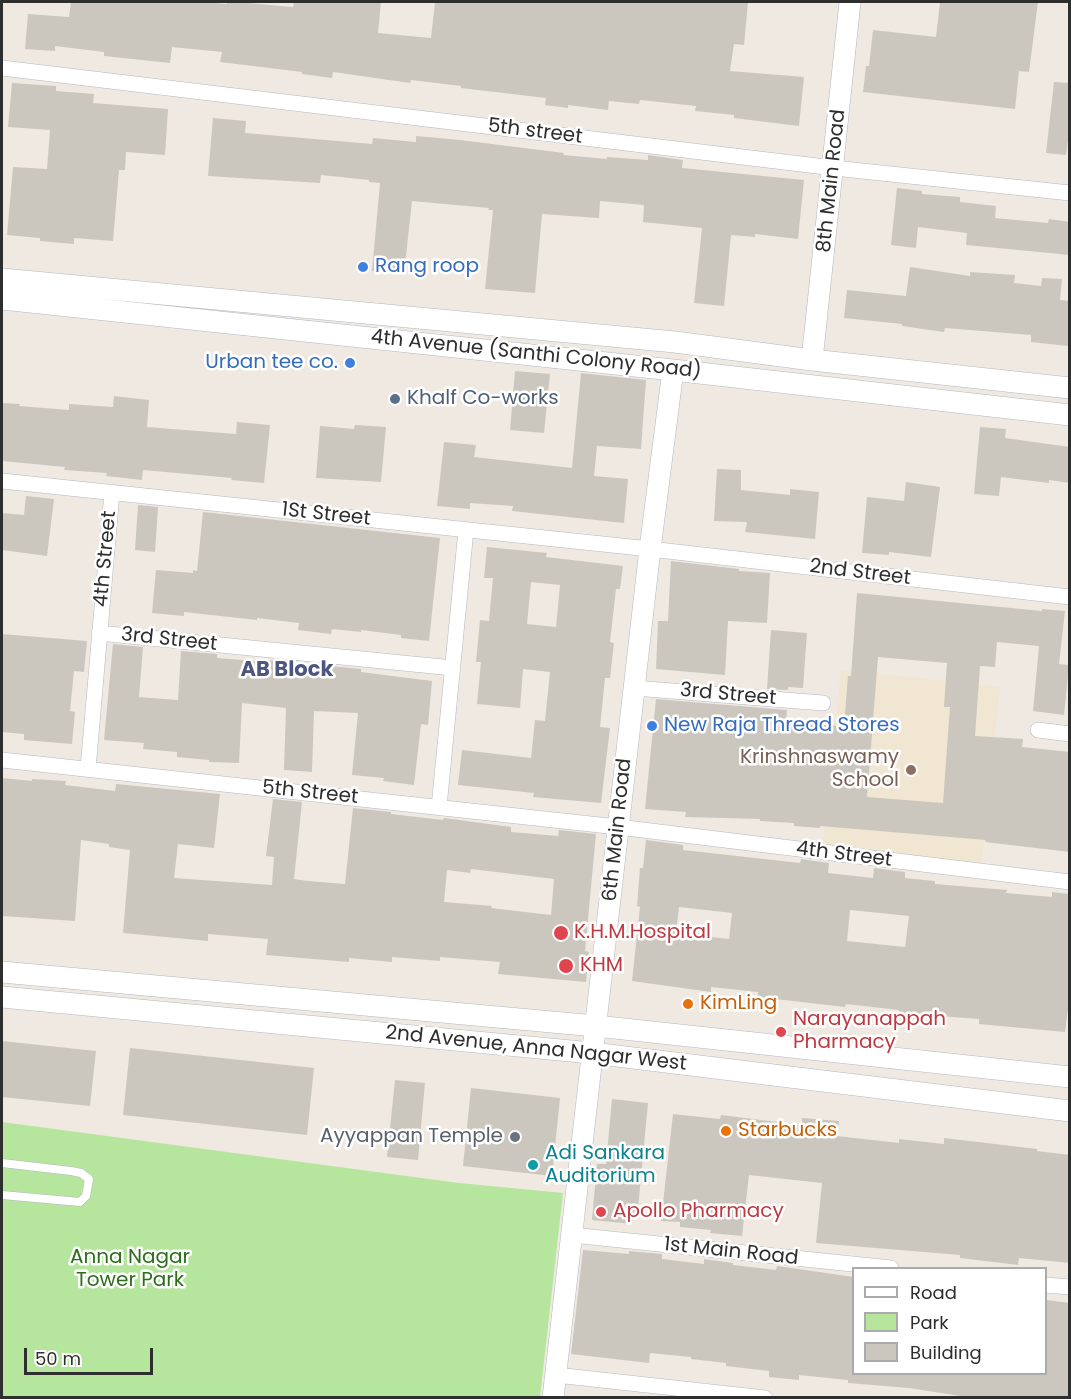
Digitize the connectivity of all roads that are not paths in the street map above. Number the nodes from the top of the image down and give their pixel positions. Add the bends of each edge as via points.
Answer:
1 (850, 2) edge
2 (2, 68) edge
3 (834, 168) junction
4 (1070, 193) edge
5 (2, 279) edge
6 (2, 299) edge
7 (812, 360) junction
8 (673, 370) junction
9 (1070, 388) edge
10 (1070, 415) edge
11 (2, 481) edge
12 (112, 492) junction
13 (466, 530) junction
14 (650, 549) junction
15 (1070, 597) edge
16 (99, 633) junction
17 (453, 668) junction
18 (634, 688) junction
19 (823, 703) dead end
20 (1038, 730) dead end
21 (1070, 734) edge
22 (2, 760) edge
23 (88, 769) junction
24 (439, 807) junction
25 (618, 827) junction
26 (1070, 882) edge
27 (2, 972) edge
28 (2, 997) edge
29 (596, 1026) junction
30 (592, 1053) junction
31 (1070, 1077) edge
32 (1070, 1111) edge
33 (2, 1163) edge
34 (2, 1195) edge
35 (572, 1235) junction
36 (872, 1267) edge
37 (1047, 1285) edge
38 (1070, 1287) edge
39 (556, 1375) junction
40 (553, 1398) edge
41 (765, 1398) edge

1 - 3 street, 8th Main Road
2 - 3 street, 5th street
3 - 4 street, 5th street
3 - 7 street, 8th Main Road
5 - 7 street, 4th Avenue (Santhi Colony Road) via 664,341
6 - 8 street, 4th Avenue (Santhi Colony Road)
7 - 9 street, 4th Avenue (Santhi Colony Road)
8 - 10 street, 4th Avenue (Santhi Colony Road)
8 - 14 street, 6th Main Road
11 - 12 street, 1St Street
12 - 13 street, 1St Street
12 - 16 street, 4th Street
13 - 14 street, 1St Street
13 - 17 street
14 - 15 street, 2nd Street
14 - 18 street, 6th Main Road
16 - 17 street, 3rd Street
16 - 23 street, 4th Street
17 - 24 street
18 - 19 street, 3rd Street
18 - 25 street, 6th Main Road
20 - 21 street
22 - 23 street, 5th Street
23 - 24 street, 5th Street
24 - 25 street, 5th Street
25 - 26 street, 4th Street
25 - 29 street, 6th Main Road
27 - 29 street, 2nd Avenue, Anna Nagar West
28 - 30 street, 2nd Avenue, Anna Nagar West
29 - 30 street, 6th Main Road
29 - 31 street, 2nd Avenue, Anna Nagar West
30 - 32 street, 2nd Avenue, Anna Nagar West
30 - 35 street, 6th Main Road
33 - 34 lane via 71,1171 88,1179 86,1196 80,1202
35 - 36 street, 1st Main Road
35 - 39 street, 6th Main Road
37 - 38 street
39 - 40 street, 6th Main Road
39 - 41 street

